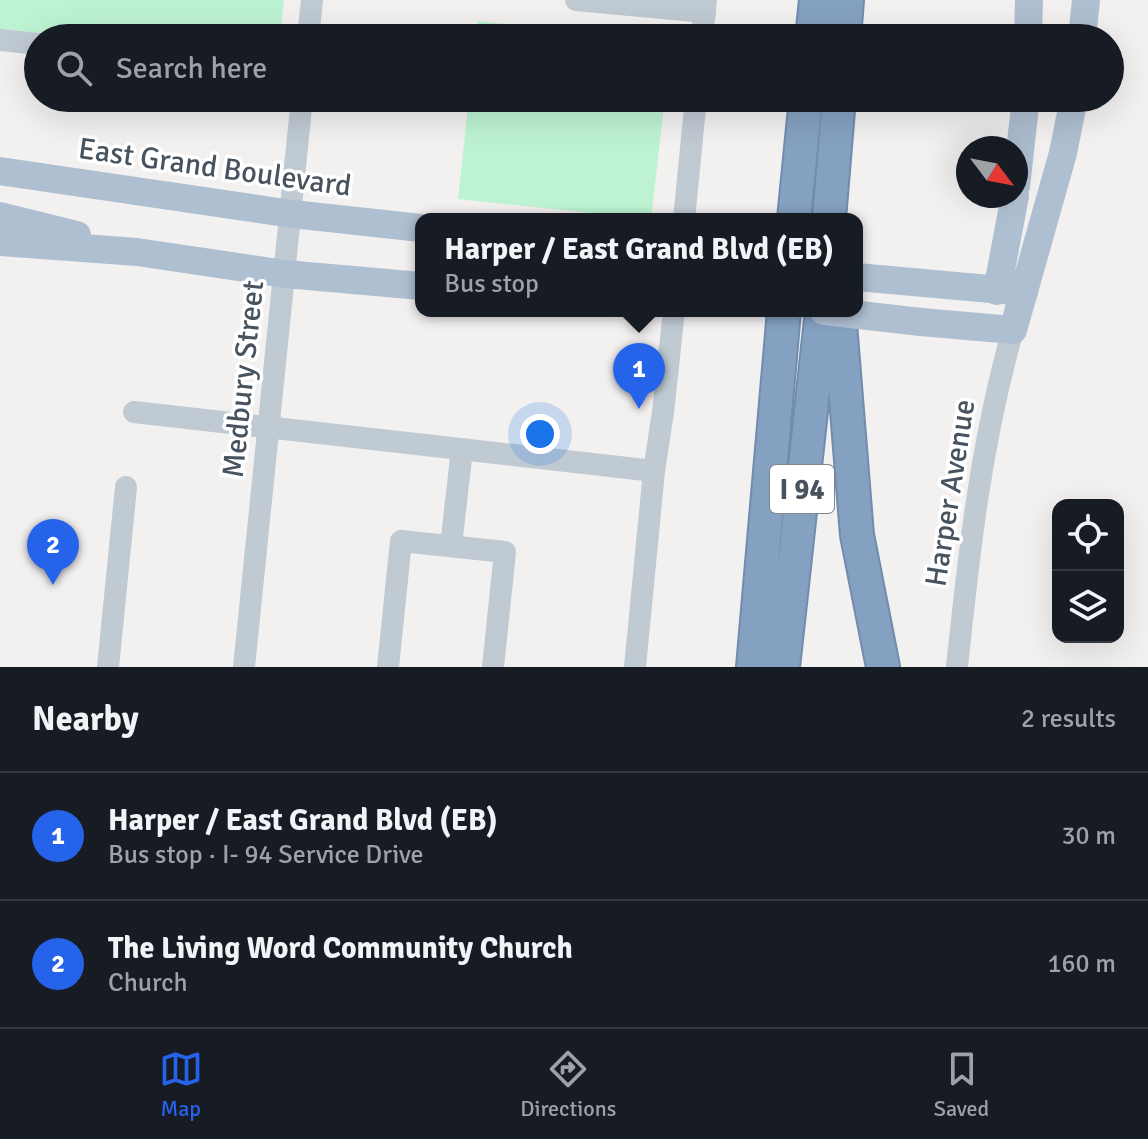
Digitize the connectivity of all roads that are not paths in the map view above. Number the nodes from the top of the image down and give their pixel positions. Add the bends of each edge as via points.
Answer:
1 (312, 0) edge
2 (576, 0) edge
3 (816, 0) edge
4 (847, 0) edge
5 (1029, 0) edge
6 (1086, 0) edge
7 (706, 6) edge
8 (309, 24) edge
9 (813, 24) edge
10 (845, 24) edge
11 (1028, 24) edge
12 (1083, 24) edge
13 (0, 40) edge
14 (24, 43) edge
15 (301, 112) edge
16 (695, 112) edge
17 (805, 112) edge
18 (838, 112) edge
19 (1024, 112) edge
20 (1071, 112) edge
21 (1022, 136) edge
22 (0, 171) edge
23 (1014, 208) edge
24 (685, 213) edge
25 (795, 213) edge
26 (830, 213) edge
27 (292, 214) junction
28 (0, 216) edge
29 (415, 227) edge
30 (0, 242) edge
31 (137, 252) junction
32 (285, 274) junction
33 (863, 278) edge
34 (415, 285) edge
35 (1010, 292) junction
36 (863, 315) edge
37 (673, 317) edge
38 (783, 317) edge
39 (822, 317) edge
40 (839, 317) edge
41 (1013, 330) junction
42 (134, 412) dead end
43 (268, 428) junction
44 (462, 449) junction
45 (654, 471) junction
46 (126, 487) dead end
47 (451, 546) junction
48 (108, 667) edge
49 (244, 667) edge
50 (388, 667) edge
51 (493, 667) edge
52 (635, 667) edge
53 (753, 667) edge
54 (783, 667) edge
55 (883, 667) edge
56 (957, 667) edge

1 - 8 street
2 - 7 street
3 - 9 highway
4 - 10 highway
5 - 11 main road
6 - 12 main road
13 - 14 street
15 - 27 street, Medbury Street
16 - 24 street
17 - 25 highway
18 - 26 highway
19 - 21 main road
20 - 35 main road via 1063,153
22 - 27 main road, East Grand Boulevard
23 - 35 main road
27 - 29 main road, East Grand Boulevard
27 - 32 street, Medbury Street
28 - 31 main road
30 - 31 main road
31 - 32 main road
32 - 34 main road
32 - 43 street, Medbury Street
33 - 35 main road
35 - 41 main road
36 - 41 main road, bridge
37 - 45 street
38 - 53 highway, I 94
39 - 54 highway, I 94
40 - 55 highway via 857,535
41 - 56 street, Harper Avenue via 977,484
42 - 43 street
43 - 44 street
43 - 49 street, Medbury Street
44 - 45 street
44 - 47 street
45 - 52 street
46 - 48 street
47 - 50 street via 401,541
47 - 51 street via 505,552

